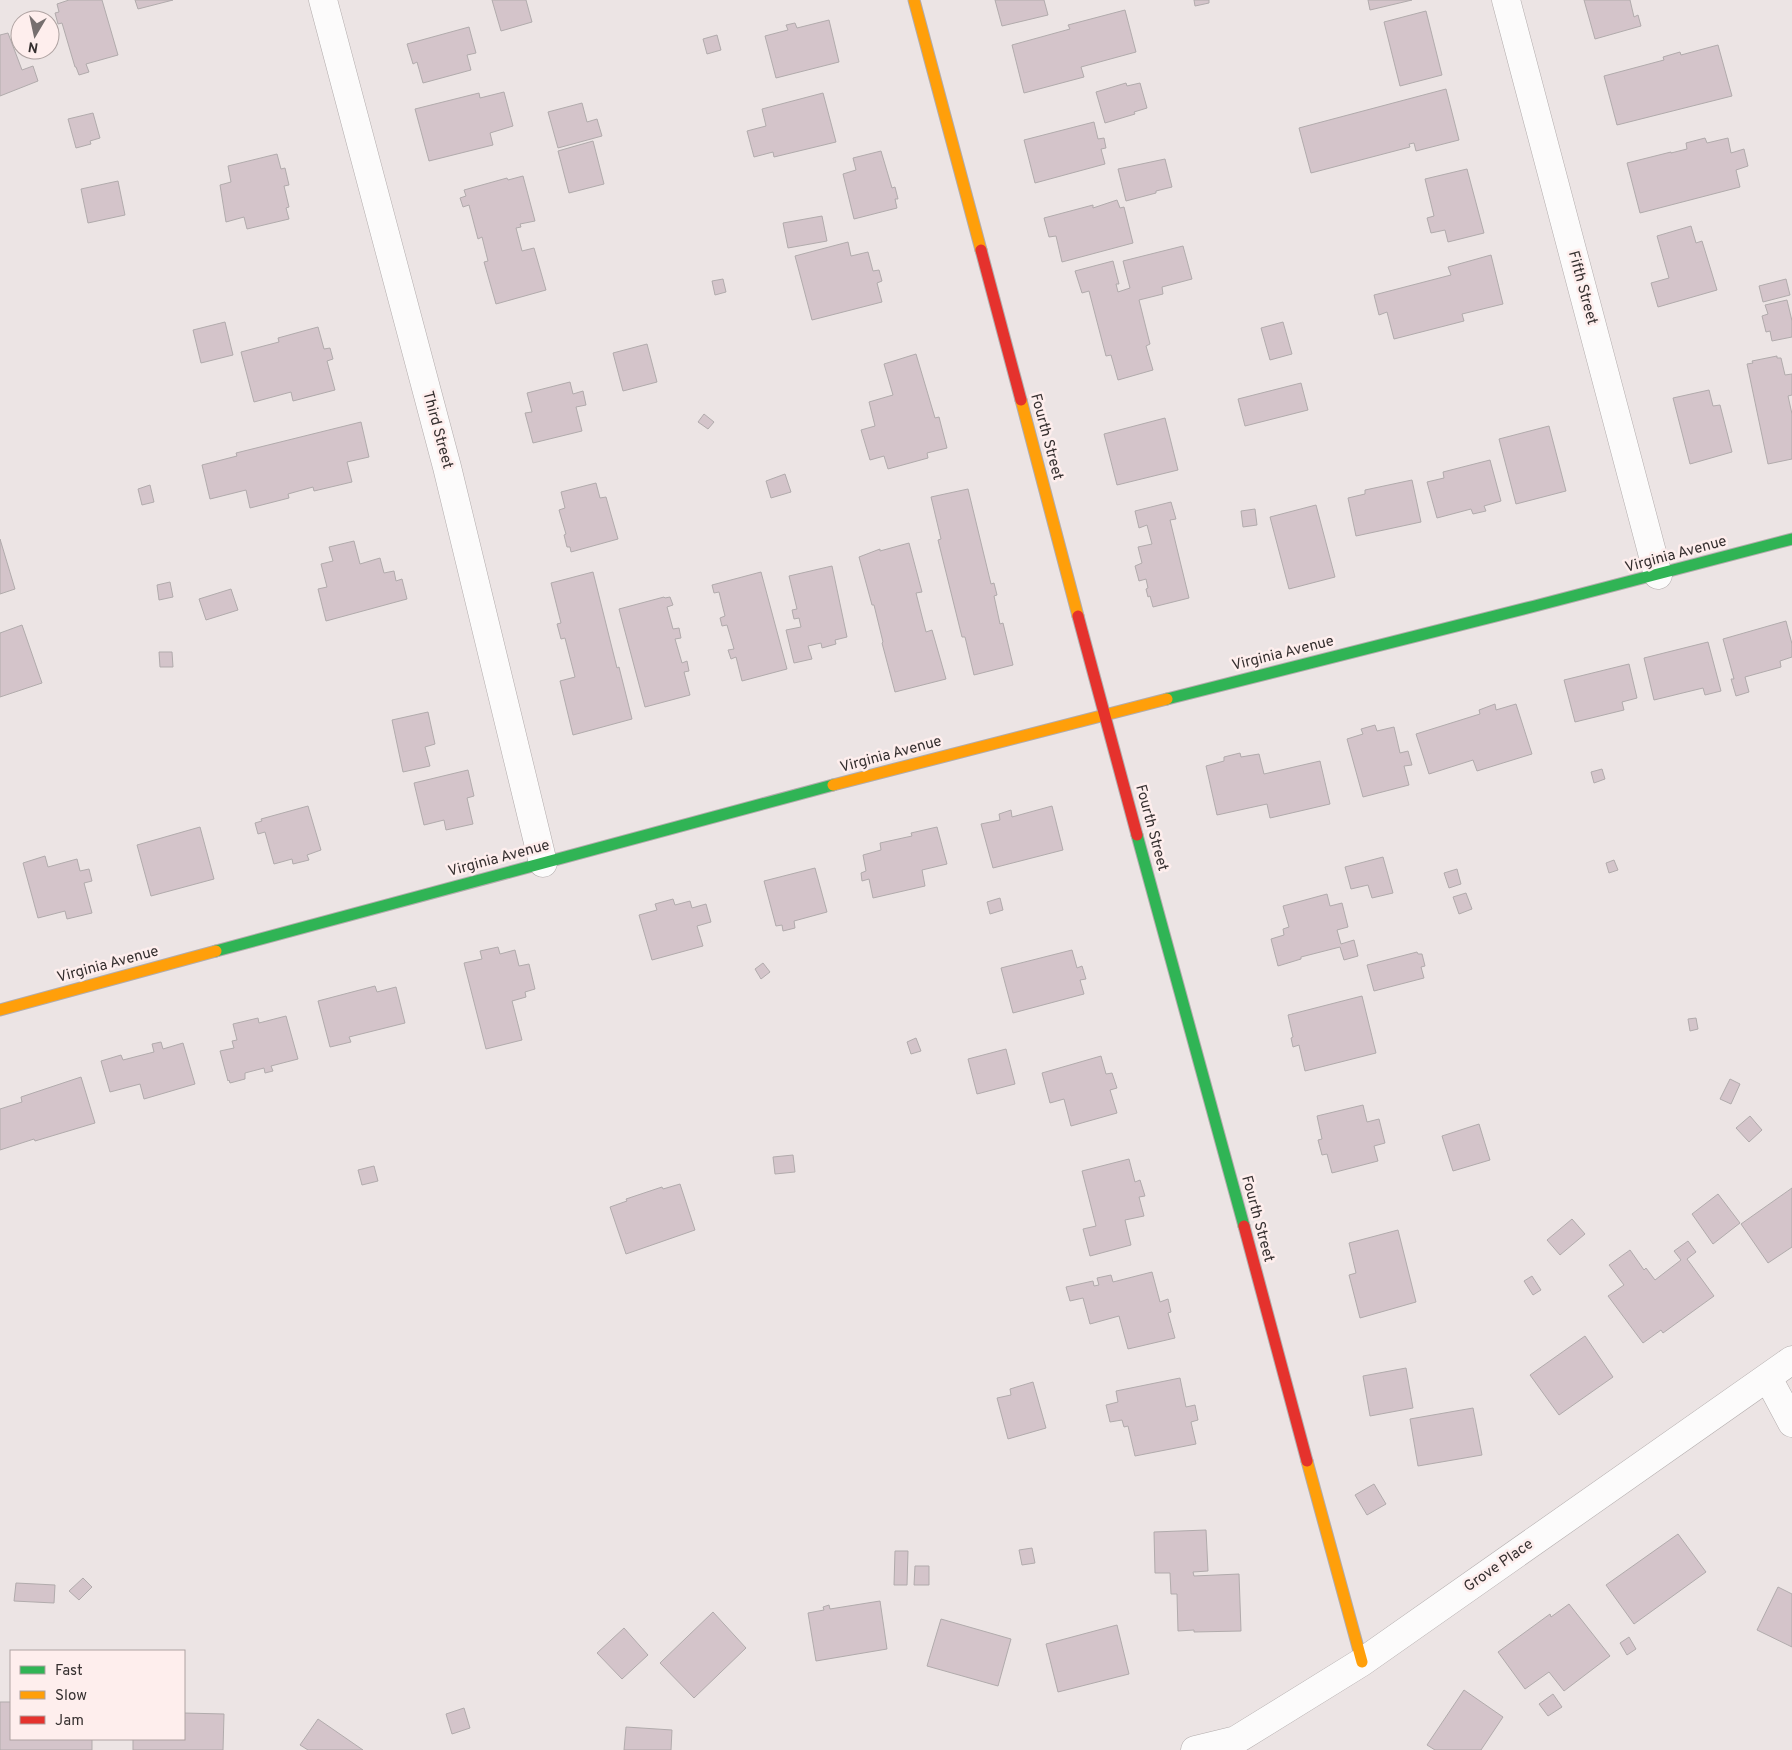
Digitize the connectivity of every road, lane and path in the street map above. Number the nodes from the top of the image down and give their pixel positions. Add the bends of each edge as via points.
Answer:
1 (323, 0) edge
2 (914, 0) edge
3 (1506, 0) edge
4 (1792, 539) edge
5 (1658, 575) junction
6 (1105, 715) junction
7 (543, 863) junction
8 (0, 1010) edge
9 (1792, 1360) edge
10 (1768, 1378) junction
11 (1792, 1423) edge
12 (1362, 1662) junction
13 (1195, 1750) edge

1 - 7 street, Third Street via 447,467
2 - 6 street, Fourth Street
3 - 5 street, Fifth Street
4 - 5 street, Virginia Avenue
5 - 6 street, Virginia Avenue
6 - 7 street, Virginia Avenue
6 - 12 street, Fourth Street
7 - 8 street, Virginia Avenue
9 - 10 street, Grove Place
10 - 11 street
10 - 12 street, Grove Place
12 - 13 street, Grove Place via 1236,1740

